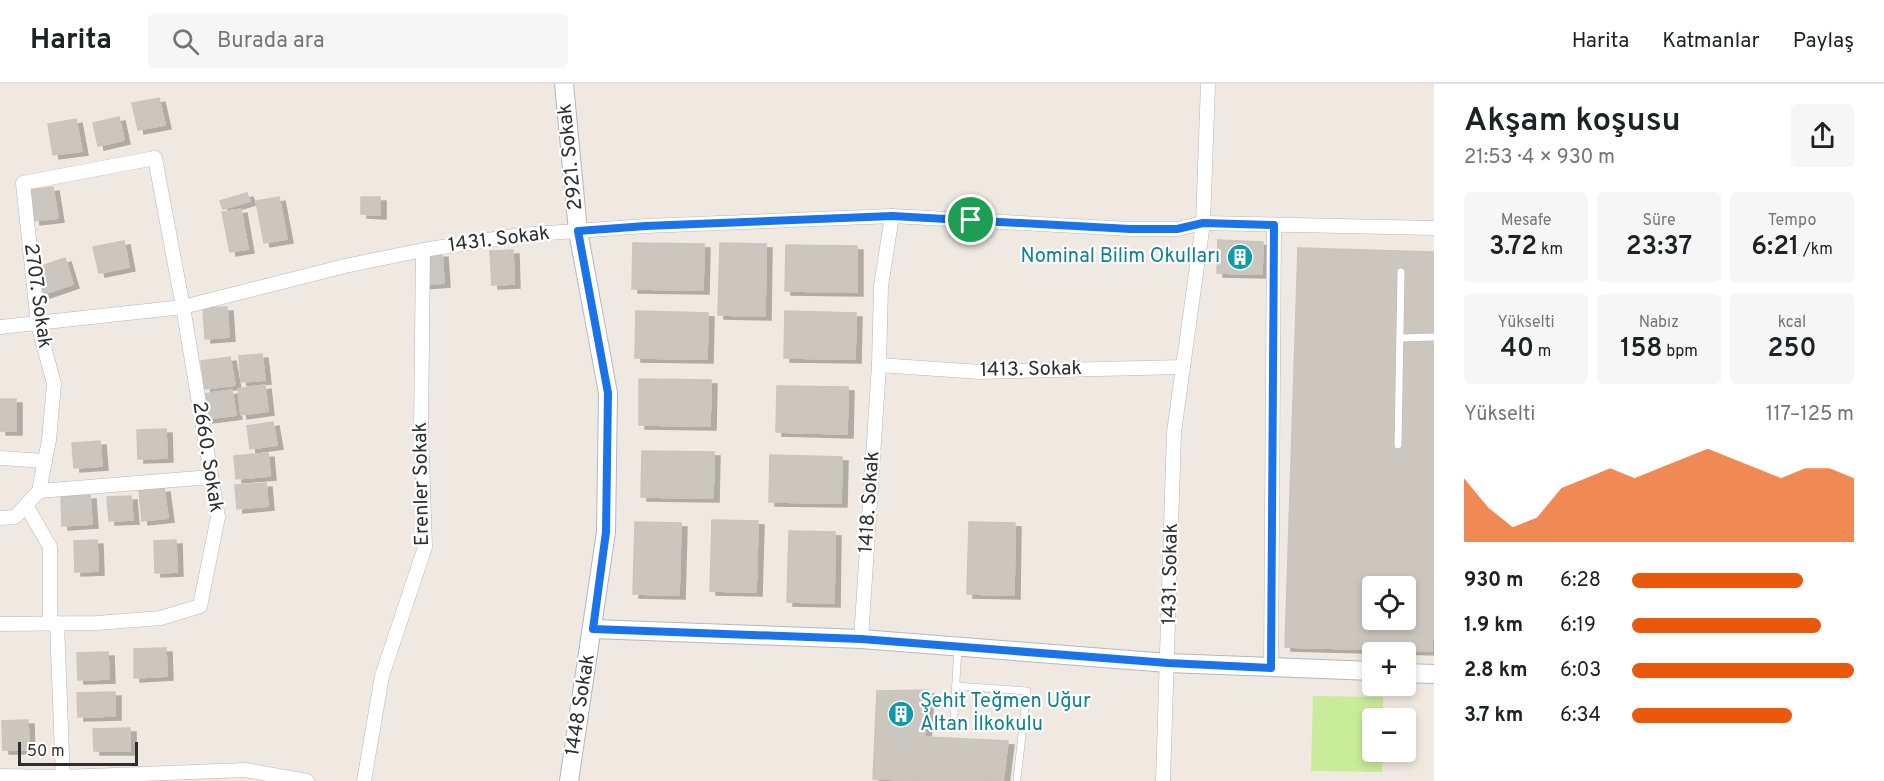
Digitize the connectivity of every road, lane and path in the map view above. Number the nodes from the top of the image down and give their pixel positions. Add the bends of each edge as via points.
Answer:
1 (564, 84) edge
2 (1208, 84) edge
3 (155, 158) joint
4 (892, 216) junction
5 (1203, 223) junction
6 (1274, 225) junction
7 (1434, 228) edge
8 (578, 231) junction
9 (423, 250) junction
10 (1401, 272) dead end
11 (183, 307) junction
12 (38, 324) junction
13 (0, 327) edge
14 (1434, 337) edge
15 (1401, 338) junction
16 (879, 365) junction
17 (1183, 367) junction
18 (1398, 445) dead end
19 (0, 458) edge
20 (45, 461) junction
21 (211, 477) junction
22 (39, 491) junction
23 (26, 505) junction
24 (0, 518) edge
25 (54, 623) junction
26 (0, 624) edge
27 (593, 629) junction
28 (861, 639) junction
29 (958, 647) junction
30 (1168, 663) junction
31 (1271, 668) junction
32 (1362, 671) edge
33 (1416, 673) edge
34 (1434, 674) edge
35 (956, 686) junction
36 (954, 715) dead end
37 (0, 776) edge
38 (63, 779) edge
39 (1017, 779) dead end
40 (307, 781) edge
41 (364, 781) edge
42 (569, 781) edge
43 (1163, 781) edge

1 - 8 street, 2921. Sokak
2 - 5 street, 1431. Sokak
3 - 11 street, 2660. Sokak
3 - 12 street, 2707. Sokak via 23,183
4 - 5 street, 1431. Sokak via 1130,229 1177,229
4 - 8 street, 1431. Sokak
4 - 16 street via 881,286
5 - 6 street, 1431. Sokak
5 - 17 street, 1431. Sokak
6 - 7 street, 1431. Sokak
6 - 31 street
8 - 9 street, 1431. Sokak via 520,235
8 - 27 street, 2921. Sokak via 608,393 606,532
9 - 11 street, 1431. Sokak
9 - 41 street, Erenler Sokak via 421,429 425,547 382,676
10 - 15 lane
11 - 12 street, 1431. Sokak
11 - 21 street, 2660. Sokak
12 - 13 street, 1431. Sokak
12 - 20 street, 2707. Sokak via 54,384
14 - 15 lane
15 - 18 lane
16 - 17 street, 1413. Sokak via 980,372
16 - 28 street, 1418. Sokak
17 - 30 street, 1431. Sokak via 1174,432
19 - 20 street
20 - 22 street, 2707. Sokak
21 - 22 street
21 - 25 street, 2660. Sokak via 218,517 200,606 161,618
22 - 23 street
23 - 24 street via 15,517
23 - 25 street via 50,547
25 - 26 street
25 - 38 street
27 - 28 street
27 - 42 street, 1448 Sokak
28 - 29 street
29 - 30 street
29 - 35 lane
30 - 31 street
30 - 43 street, 1431. Sokak
31 - 32 street
33 - 34 street
35 - 36 lane
35 - 39 lane via 1028,691
37 - 38 street
38 - 40 street via 245,770

